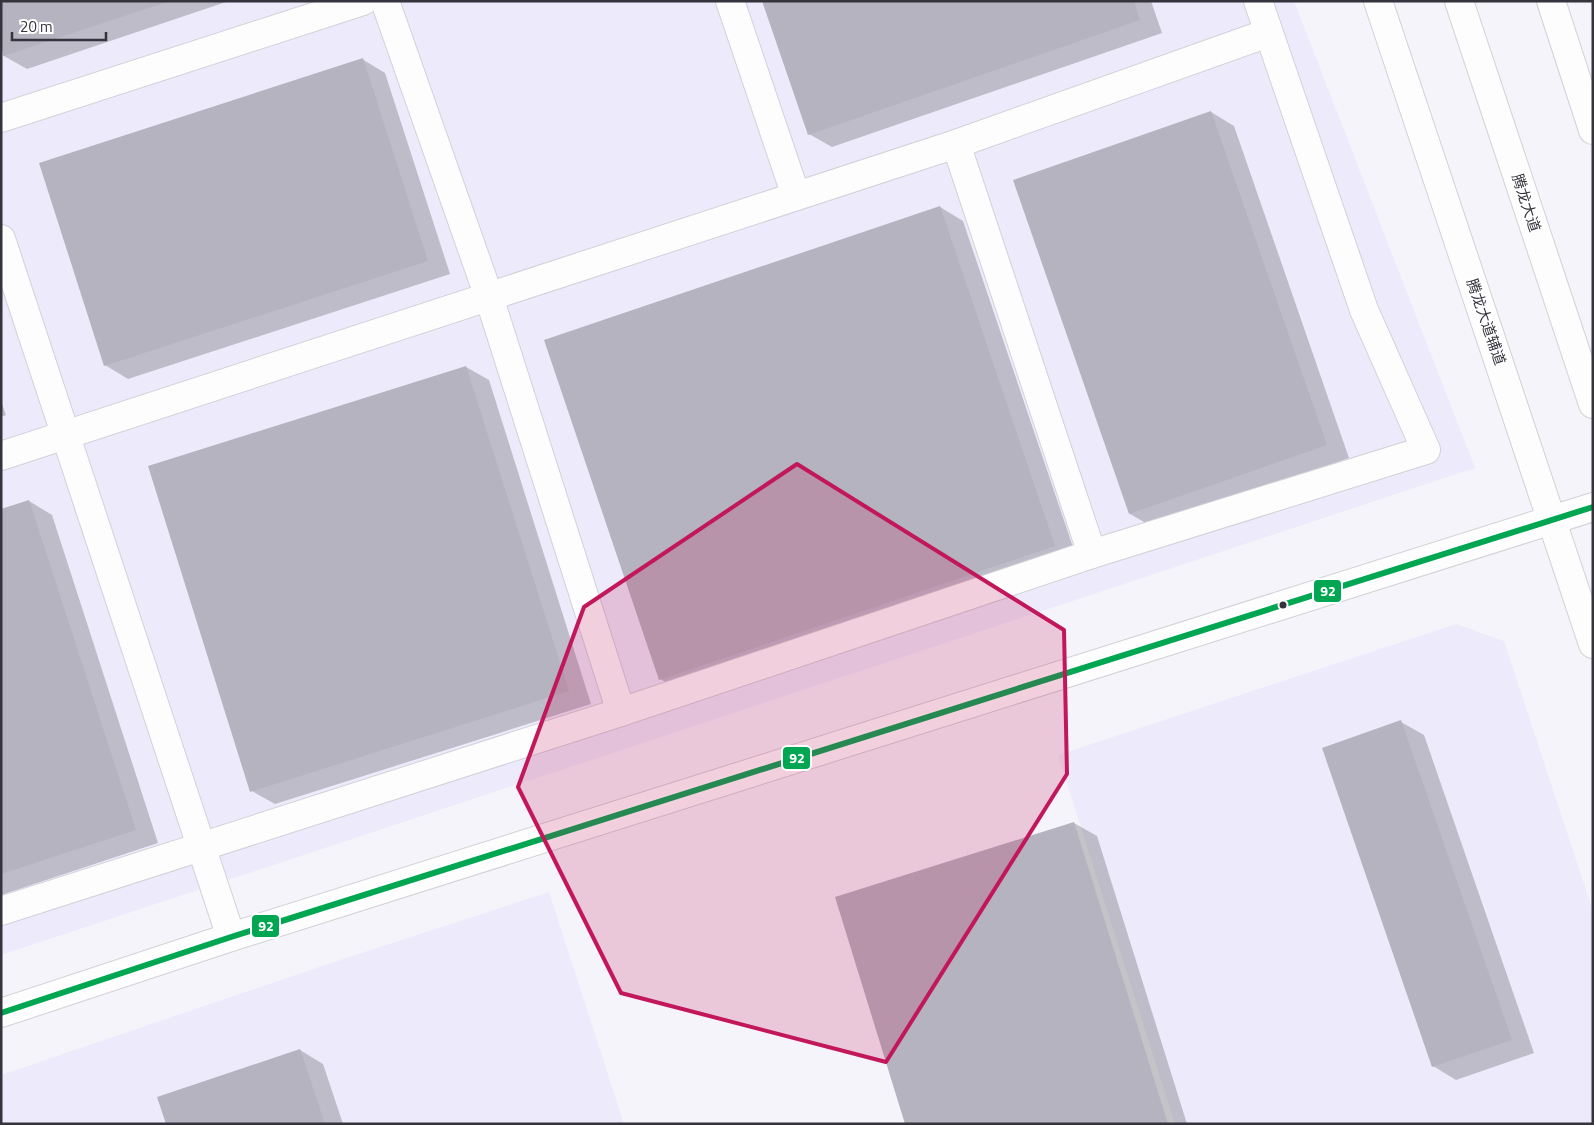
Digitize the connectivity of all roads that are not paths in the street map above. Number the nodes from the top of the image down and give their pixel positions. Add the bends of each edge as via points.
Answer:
1 (363, 1) edge
2 (385, 1) edge
3 (730, 1) edge
4 (1258, 1) edge
5 (1378, 1) edge
6 (1459, 1) edge
7 (1552, 1) edge
8 (1567, 1) edge
9 (1268, 33) junction
10 (1, 118) edge
11 (1593, 128) edge
12 (956, 144) junction
13 (796, 196) junction
14 (1, 239) edge
15 (489, 297) junction
16 (1593, 404) edge
17 (66, 436) junction
18 (1, 456) edge
19 (1593, 506) edge
20 (1553, 521) junction
21 (1092, 554) junction
22 (1593, 644) edge
23 (621, 712) junction
24 (201, 845) junction
25 (1, 911) edge
26 (232, 937) junction
27 (1, 1013) edge

1 - 10 street
2 - 15 street
3 - 13 street
4 - 9 street
5 - 20 street, 腾龙大道辅道
6 - 16 street, 腾龙大道
7 - 11 street
8 - 11 street
9 - 12 street
9 - 21 street via 1364,310 1426,450
12 - 13 street
12 - 21 street
13 - 15 street
14 - 17 street
15 - 17 street
15 - 23 street
17 - 18 street
17 - 24 street
19 - 20 street
20 - 22 street, 腾龙大道辅道
20 - 26 street
21 - 23 street
23 - 24 street
24 - 25 street
24 - 26 street
26 - 27 street

